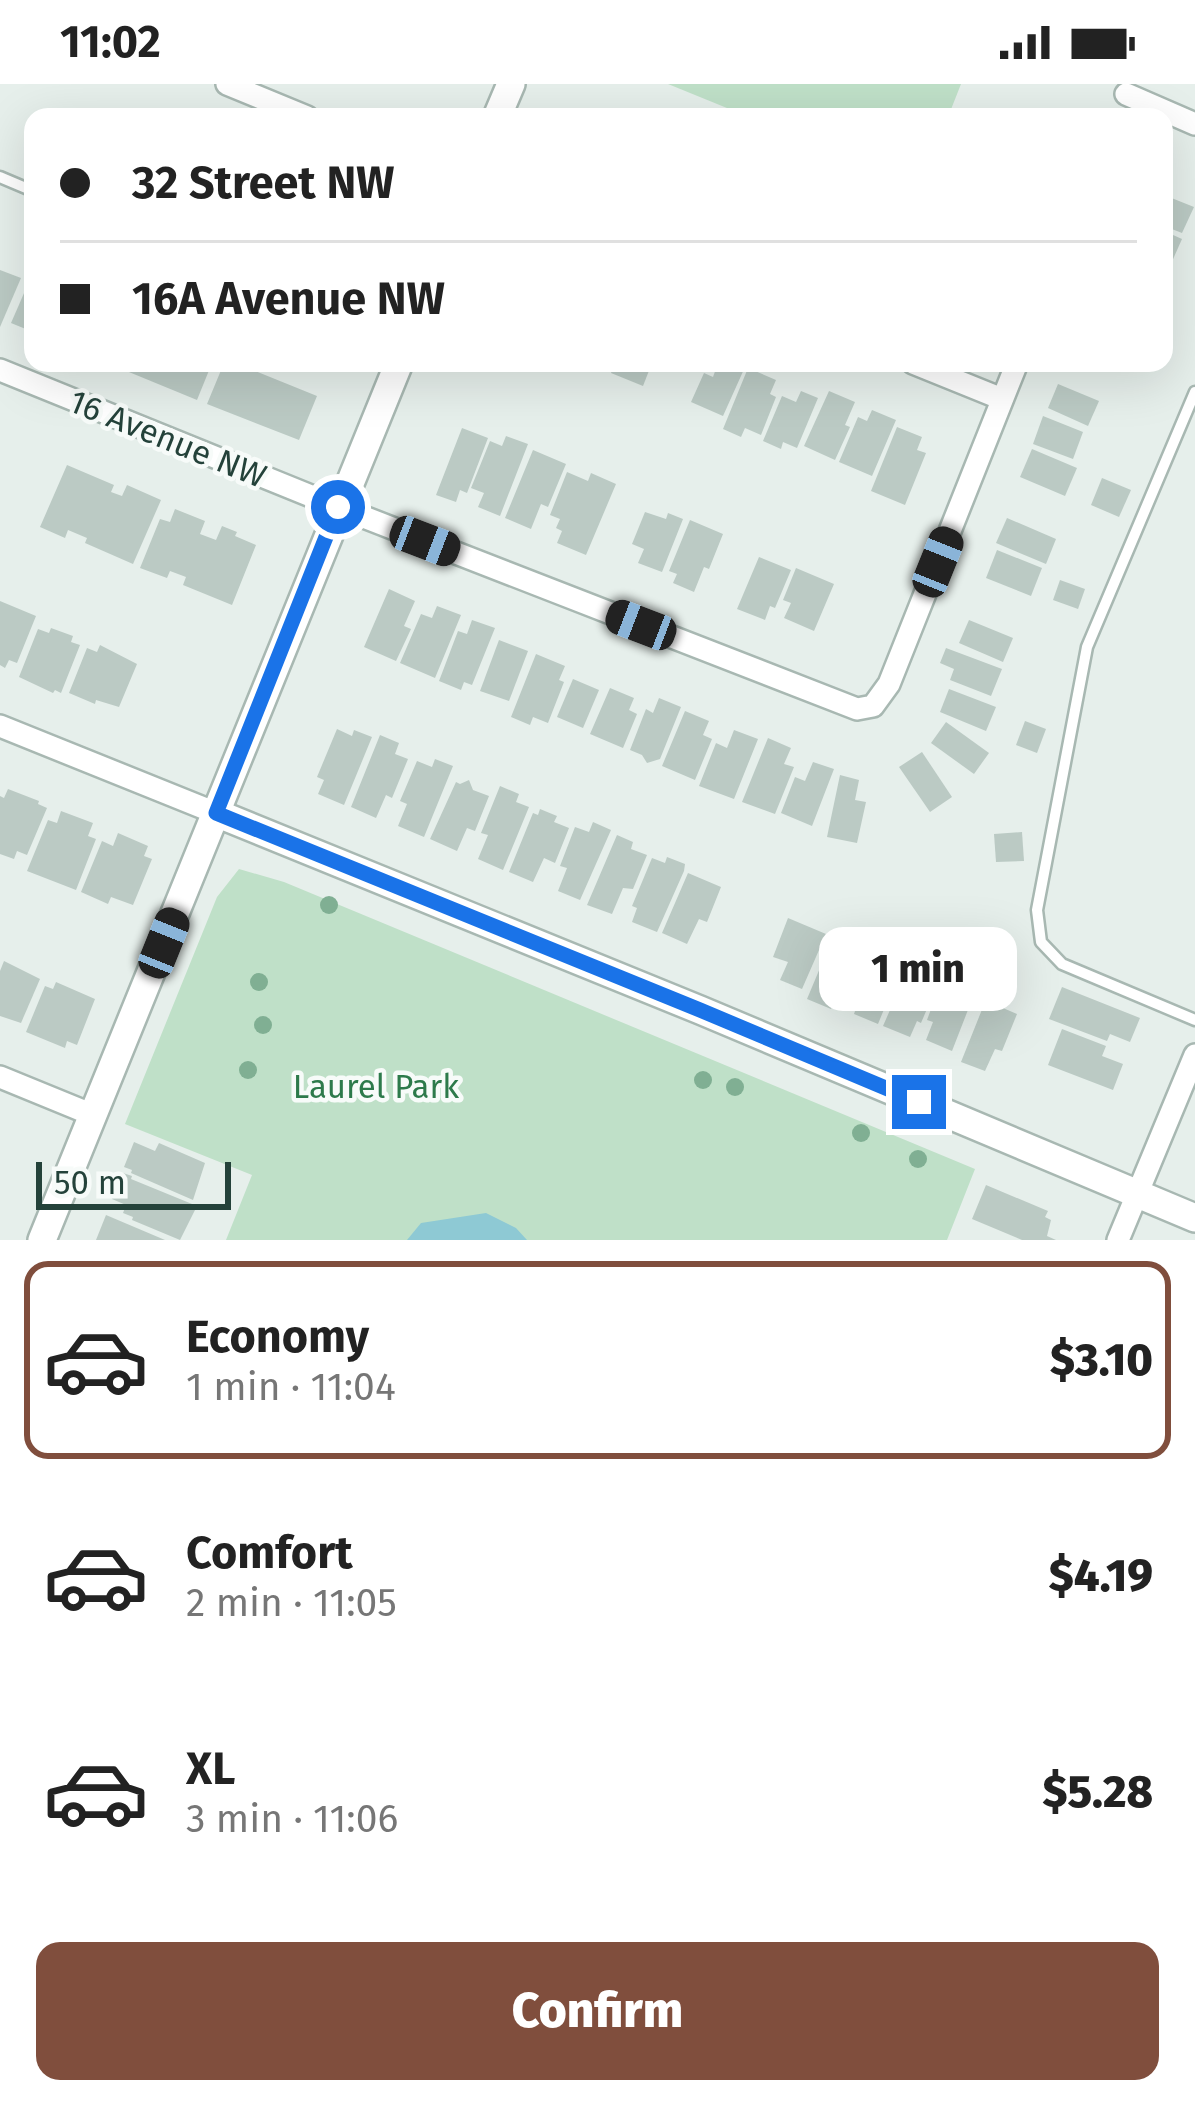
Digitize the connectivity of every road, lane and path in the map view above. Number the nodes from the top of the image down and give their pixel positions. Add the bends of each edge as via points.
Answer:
1 (227, 84) edge
2 (1128, 89) edge
3 (286, 108) edge
4 (1164, 108) edge
5 (0, 370) edge
6 (395, 372) edge
7 (936, 372) edge
8 (1013, 372) edge
9 (1195, 392) edge
10 (1002, 399) junction
11 (338, 507) junction
12 (0, 726) edge
13 (216, 813) junction
14 (1195, 1020) edge
15 (1195, 1055) edge
16 (0, 1077) edge
17 (93, 1115) junction
18 (1138, 1194) junction
19 (1195, 1218) edge
20 (42, 1240) edge
21 (1118, 1240) edge

1 - 3 street
2 - 4 street
5 - 11 street, 16 Avenue NW
6 - 11 street
7 - 10 street
8 - 10 street
9 - 14 lane via 1087,647 1037,910 1041,942 1062,964
10 - 11 street, 16 Avenue NW via 889,684 873,706 857,709
11 - 13 street
12 - 13 street
13 - 17 street
13 - 18 street
15 - 18 street
16 - 17 street
17 - 20 street
18 - 19 street
18 - 21 street

